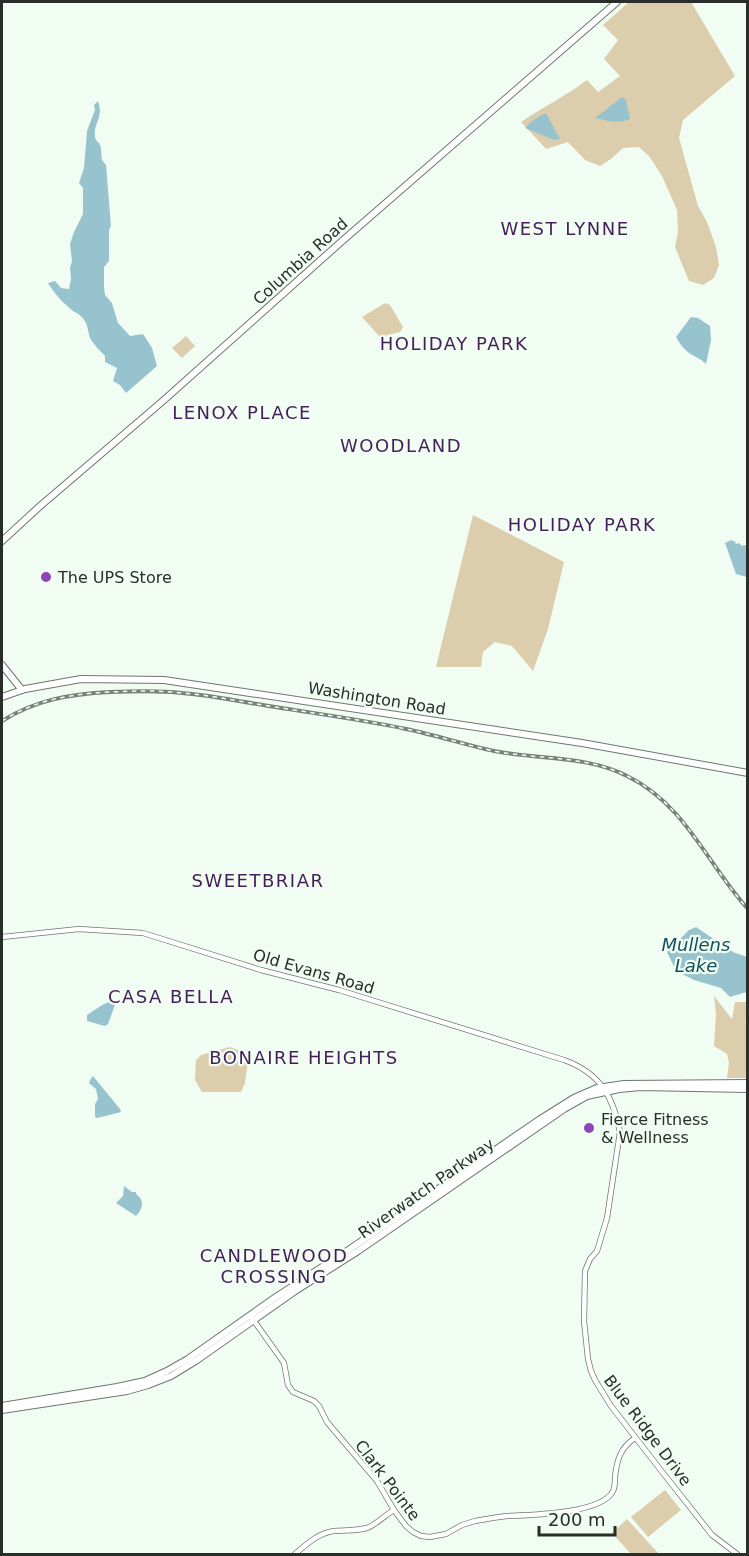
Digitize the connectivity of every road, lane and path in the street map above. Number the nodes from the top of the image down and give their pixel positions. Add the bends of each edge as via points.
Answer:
1 (617, 2) edge
2 (2, 541) edge
3 (2, 665) edge
4 (22, 690) junction
5 (2, 697) edge
6 (747, 773) edge
7 (2, 937) edge
8 (747, 1083) edge
9 (604, 1089) junction
10 (747, 1089) edge
11 (252, 1318) junction
12 (2, 1406) edge
13 (2, 1410) edge
14 (635, 1438) junction
15 (394, 1510) junction
16 (295, 1554) edge
17 (737, 1554) edge

1 - 2 main road, Columbia Road
3 - 4 main road
4 - 5 main road, Washington Road
4 - 6 main road, Washington Road via 81,679 164,680 582,743
7 - 9 street, Old Evans Road via 79,929 143,933 566,1061 584,1068
8 - 9 main road, Riverwatch Parkway via 639,1083
9 - 10 main road, Riverwatch Parkway
9 - 11 main road, Riverwatch Parkway via 563,1110 366,1246
9 - 14 street, Blue Ridge Drive via 620,1132 607,1218 597,1251 585,1271 584,1321 588,1359 595,1380
11 - 12 main road, Riverwatch Parkway via 183,1363 145,1380
11 - 13 main road, Riverwatch Parkway via 187,1367 163,1380 119,1392
11 - 15 street, Clark Pointe via 284,1363 293,1392 319,1406 327,1422 377,1481
14 - 15 street, Clark Pointe via 618,1457 612,1494 584,1508 475,1521 429,1537 413,1532
14 - 17 street, Blue Ridge Drive via 712,1535
15 - 16 street via 370,1527 324,1533

